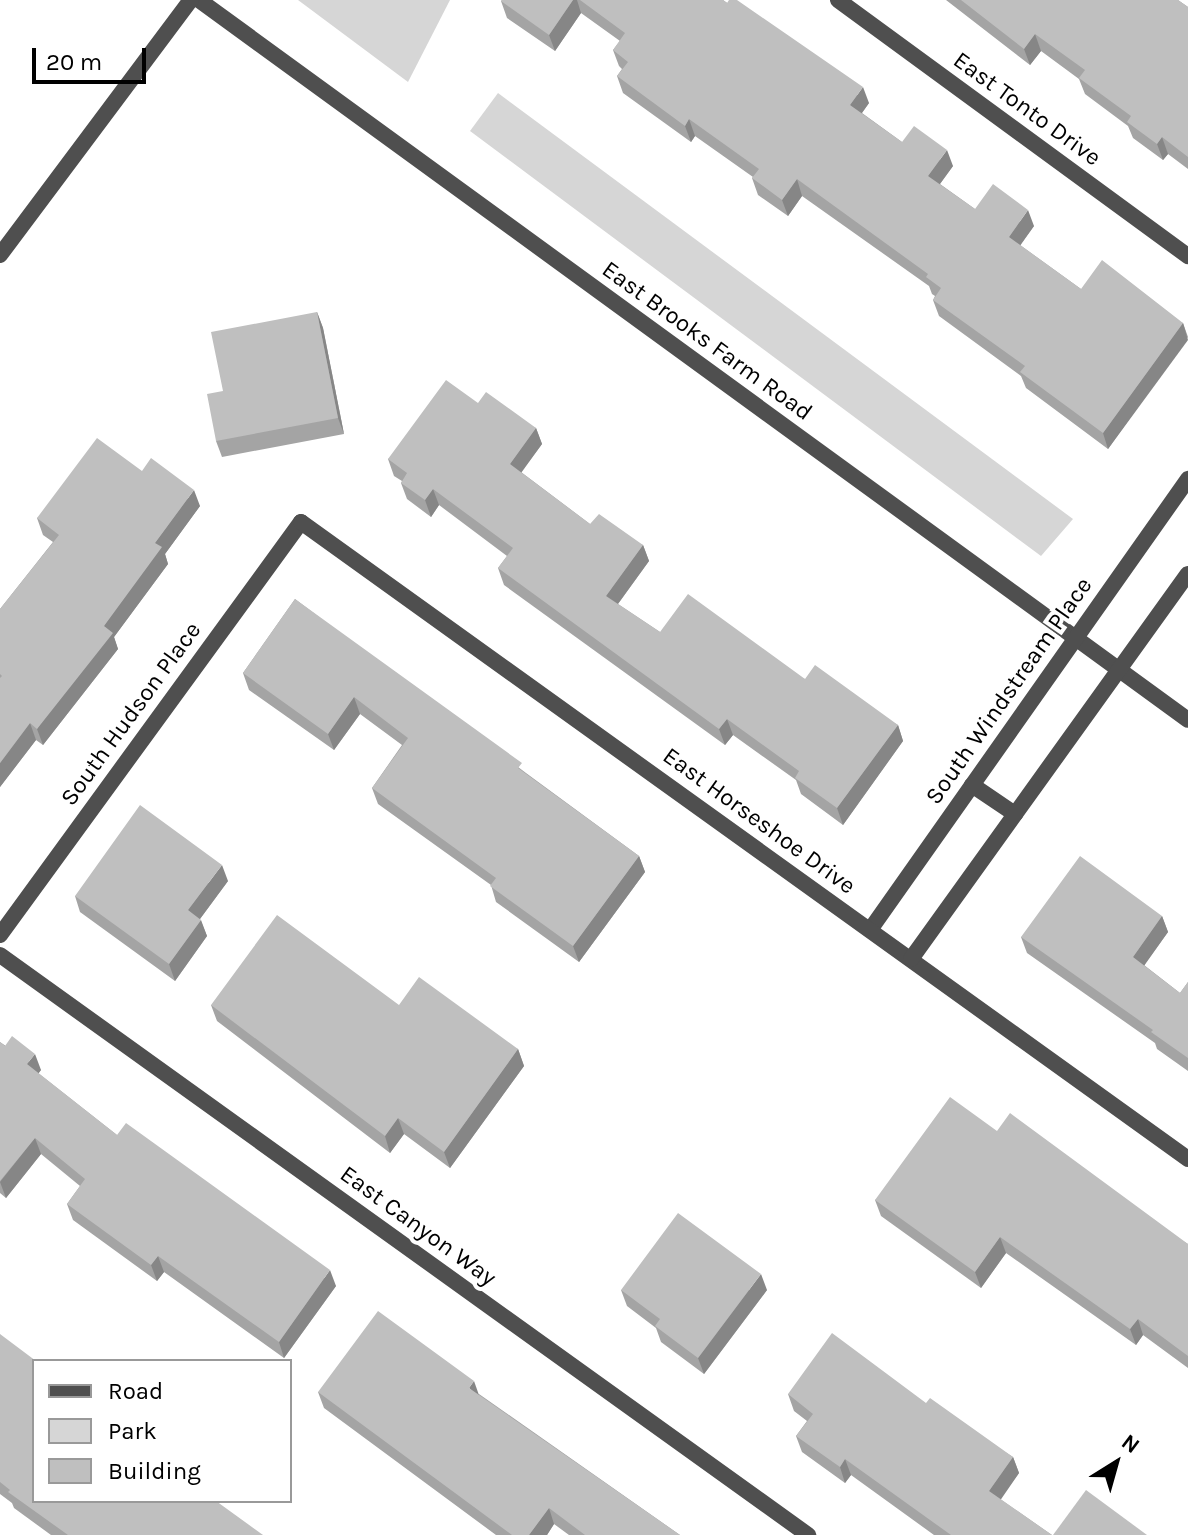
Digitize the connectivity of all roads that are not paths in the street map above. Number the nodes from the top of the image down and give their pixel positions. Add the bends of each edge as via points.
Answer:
1 (191, 0) edge
2 (199, 0) edge
3 (838, 0) edge
4 (0, 255) edge
5 (1188, 256) edge
6 (1188, 479) edge
7 (301, 522) joint
8 (1188, 574) edge
9 (1076, 638) junction
10 (1119, 669) junction
11 (1188, 720) edge
12 (972, 785) junction
13 (1015, 814) junction
14 (870, 930) junction
15 (0, 935) edge
16 (0, 955) edge
17 (911, 959) junction
18 (1188, 1159) edge
19 (808, 1535) edge

1 - 4 street
2 - 9 street, East Brooks Farm Road
3 - 5 street, East Tonto Drive
6 - 9 street, South Windstream Place
7 - 14 street, East Horseshoe Drive
7 - 15 street, South Hudson Place
8 - 10 street
9 - 10 street, East Brooks Farm Road
9 - 12 street, South Windstream Place
10 - 11 street, East Brooks Farm Road
10 - 13 street
12 - 13 street
12 - 14 street, South Windstream Place
13 - 17 street
14 - 17 street, East Horseshoe Drive
16 - 19 street, East Canyon Way
17 - 18 street, East Horseshoe Drive

